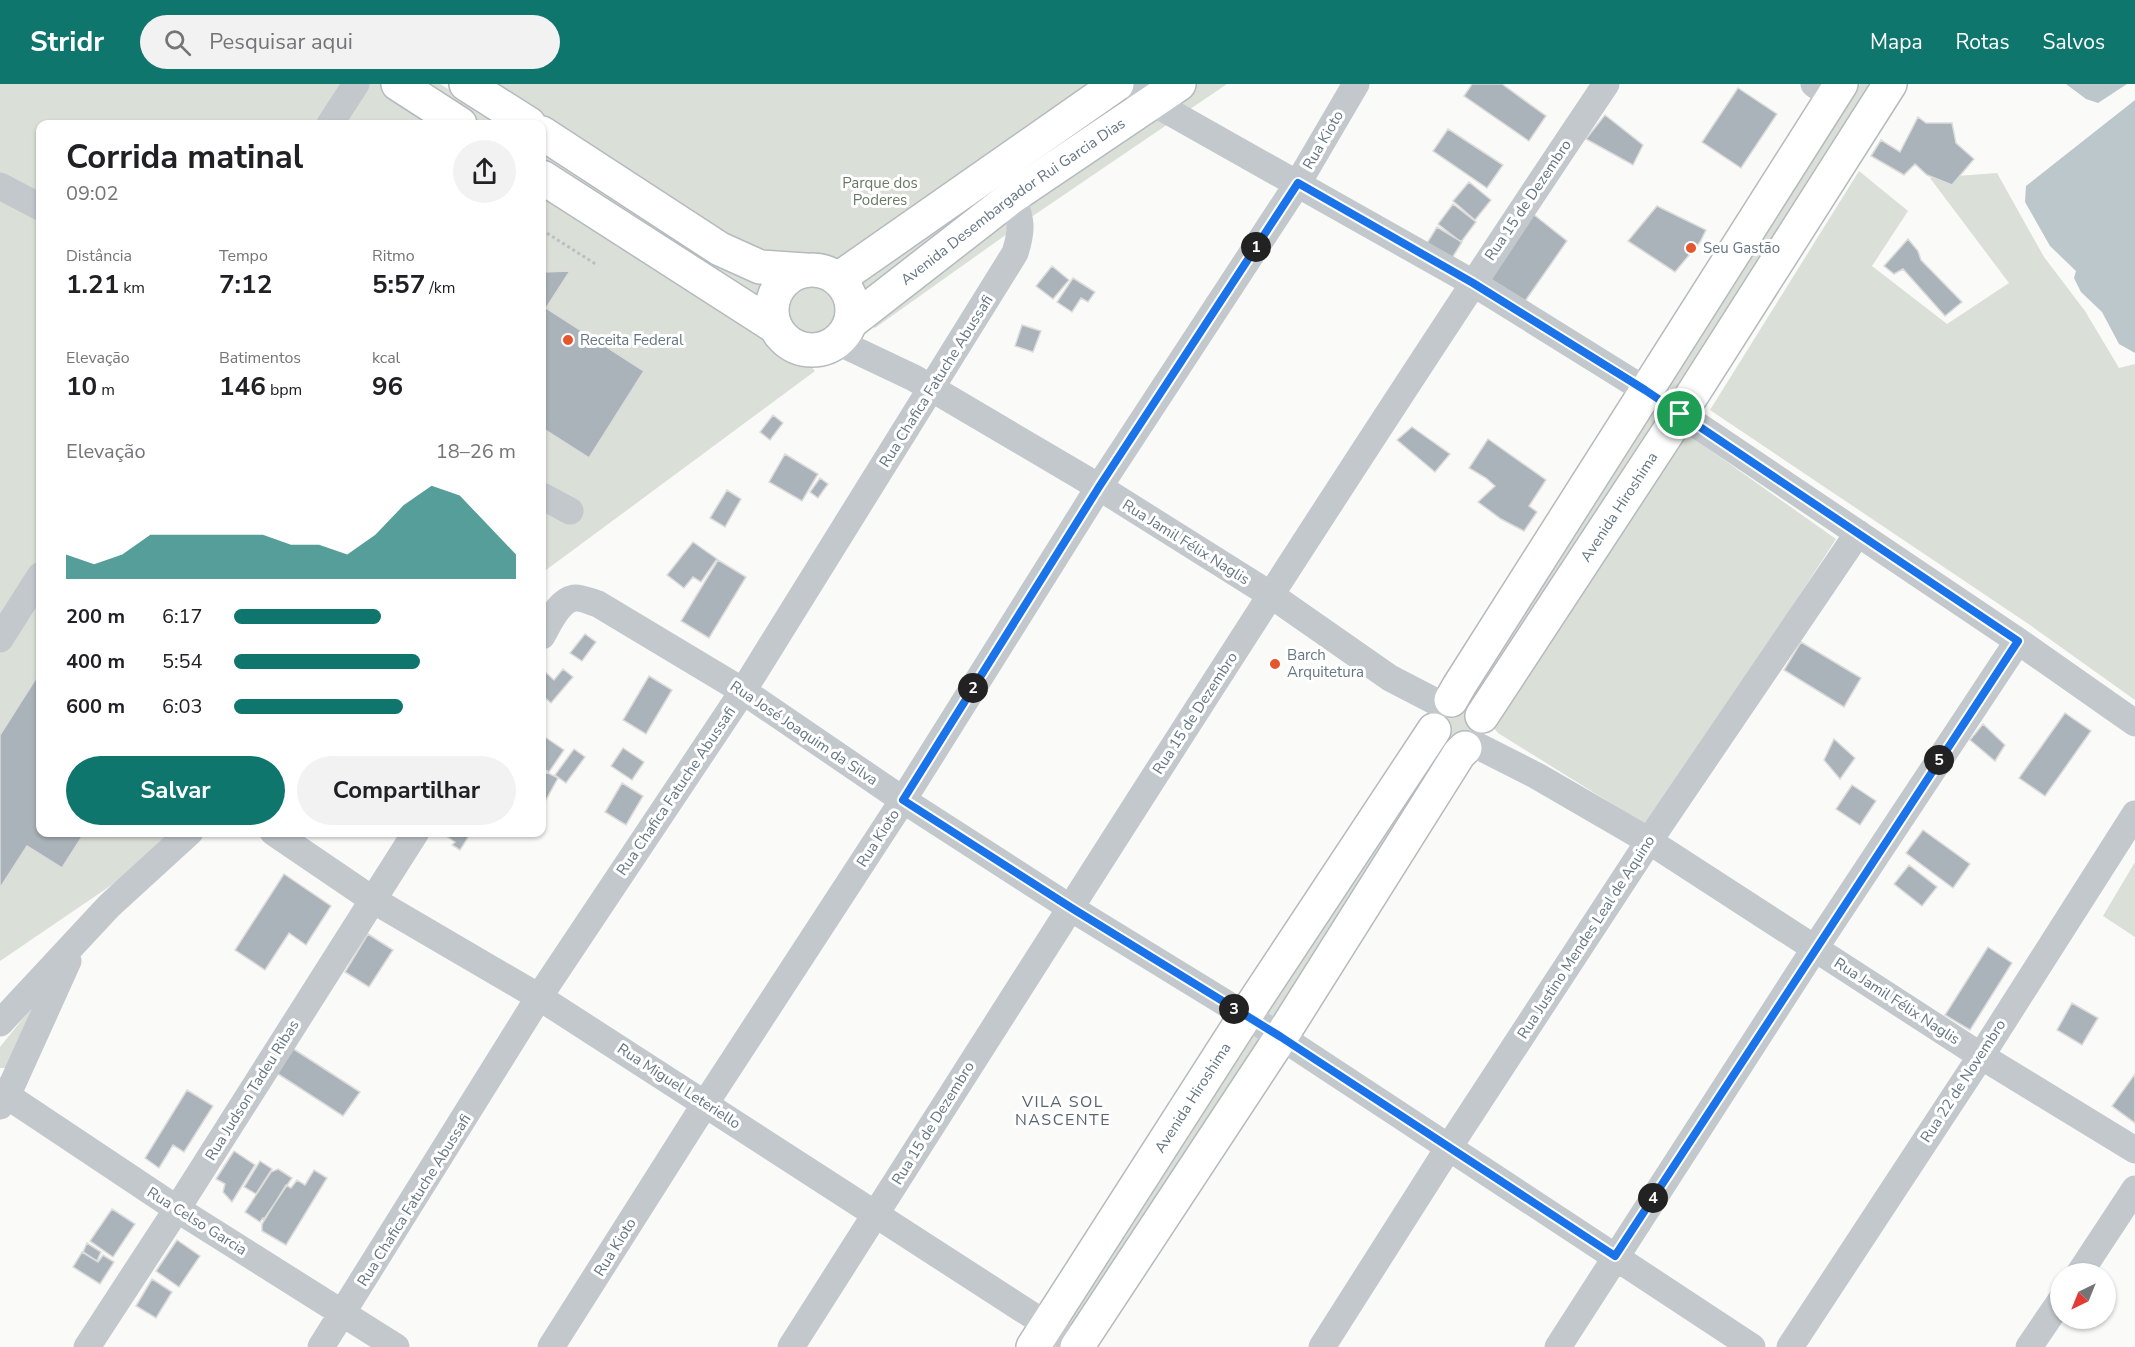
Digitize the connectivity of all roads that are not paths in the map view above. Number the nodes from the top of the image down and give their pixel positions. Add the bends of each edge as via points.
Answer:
1 (356, 84) edge
2 (398, 84) edge
3 (466, 84) edge
4 (1117, 84) edge
5 (1179, 84) edge
6 (1356, 84) edge
7 (1606, 84) edge
8 (1890, 84) edge
9 (1829, 88) edge
10 (1142, 93) edge
11 (333, 120) edge
12 (454, 120) edge
13 (522, 120) edge
14 (546, 136) edge
15 (546, 180) edge
16 (1298, 183) junction
17 (0, 186) edge
18 (1013, 196) junction
19 (36, 205) edge
20 (805, 270) junction
21 (838, 279) junction
22 (1473, 283) junction
23 (774, 326) junction
24 (846, 329) junction
25 (923, 383) junction
26 (1645, 390) junction
27 (1680, 414) junction
28 (1099, 487) junction
29 (546, 498) edge
30 (570, 511) dead end
31 (1858, 533) junction
32 (36, 582) edge
33 (1271, 595) junction
34 (546, 630) edge
35 (0, 639) edge
36 (2018, 641) junction
37 (743, 691) junction
38 (1440, 714) junction
39 (2135, 723) edge
40 (1476, 735) junction
41 (903, 800) junction
42 (2135, 814) edge
43 (185, 837) edge
44 (280, 837) edge
45 (413, 837) edge
46 (1649, 841) junction
47 (373, 900) junction
48 (1070, 907) junction
49 (77, 941) junction
50 (1815, 948) junction
51 (539, 997) junction
52 (1245, 1016) junction
53 (0, 1023) edge
54 (1281, 1037) junction
55 (1981, 1056) junction
56 (2, 1098) edge
57 (705, 1104) junction
58 (1449, 1147) junction
59 (2135, 1150) edge
60 (2135, 1189) edge
61 (177, 1209) junction
62 (876, 1213) junction
63 (1615, 1256) junction
64 (2086, 1263) edge
65 (344, 1313) junction
66 (2050, 1316) edge
67 (1040, 1336) edge
68 (1078, 1346) edge
69 (87, 1347) edge
70 (321, 1347) edge
71 (396, 1347) edge
72 (551, 1347) edge
73 (791, 1347) edge
74 (1322, 1347) edge
75 (1558, 1347) edge
76 (1752, 1347) edge
77 (1790, 1347) edge
78 (2029, 1347) edge

1 - 11 street
2 - 12 main road
3 - 13 main road
4 - 21 main road
5 - 10 main road, Avenida Desembargador Rui Garcia Dias
6 - 16 street, Rua Kioto
7 - 22 street, Rua 15 de Dezembro
8 - 27 main road, Avenida Hiroshima
9 - 26 main road, Avenida Hiroshima
10 - 16 street
10 - 18 main road, Avenida Desembargador Rui Garcia Dias
14 - 20 main road via 720,249 760,267
15 - 23 main road
16 - 22 street
16 - 28 street, Rua Kioto
17 - 19 street
18 - 24 main road, Avenida Desembargador Rui Garcia Dias
18 - 25 street, Rua Chafica Fatuche Abussafi via 1022,234 1015,253
20 - 21 main road via 822,271
20 - 23 main road via 791,275 773,297
21 - 24 main road via 848,292 852,307
22 - 26 street
22 - 33 street, Rua 15 de Dezembro
23 - 24 main road via 782,339 810,351 825,349
24 - 25 street, Rua Jamil Félix Naglis
25 - 28 street, Rua Jamil Félix Naglis
25 - 37 street, Rua Chafica Fatuche Abussafi
26 - 27 street
26 - 38 main road, Avenida Hiroshima
27 - 31 street
27 - 40 main road, Avenida Hiroshima
28 - 33 street, Rua Jamil Félix Naglis
28 - 41 street, Rua Kioto
29 - 30 street
31 - 36 street
31 - 46 street, Rua Justino Mendes Leal de Aquino
32 - 35 street
33 - 38 street, Rua Jamil Félix Naglis
33 - 48 street, Rua 15 de Dezembro
34 - 37 street, Rua José Joaquim da Silva via 561,606 576,598 598,604
36 - 39 street
36 - 50 street
37 - 41 street, Rua José Joaquim da Silva
37 - 51 street, Rua Chafica Fatuche Abussafi
38 - 40 main road via 1443,743 1457,749
38 - 40 main road via 1466,701 1478,709
38 - 52 main road, Avenida Hiroshima
40 - 46 street, Rua Jamil Félix Naglis via 1537,776
40 - 54 main road, Avenida Hiroshima via 1459,754
41 - 48 street, Rua José Joaquim da Silva
41 - 57 street, Rua Kioto
42 - 55 street, Rua 22 de Novembro
43 - 49 street
44 - 47 street, Rua Miguel Leteriello
45 - 47 street, Rua Judson Tadeu Ribas
46 - 50 street, Rua Jamil Félix Naglis
46 - 58 street, Rua Justino Mendes Leal de Aquino
47 - 51 street, Rua Miguel Leteriello
47 - 61 street, Rua Judson Tadeu Ribas
48 - 52 street, Rua José Joaquim da Silva
48 - 62 street, Rua 15 de Dezembro
49 - 53 street
49 - 56 street
50 - 55 street, Rua Jamil Félix Naglis
50 - 63 street
51 - 57 street, Rua Miguel Leteriello
51 - 65 street, Rua Chafica Fatuche Abussafi
52 - 54 street, Rua José Joaquim da Silva
52 - 67 main road, Avenida Hiroshima
54 - 58 street, Rua José Joaquim da Silva
54 - 68 main road, Avenida Hiroshima
55 - 59 street, Rua Jamil Félix Naglis
55 - 77 street, Rua 22 de Novembro
56 - 61 street, Rua Celso Garcia
57 - 62 street, Rua Miguel Leteriello
57 - 72 street, Rua Kioto
58 - 63 street, Rua José Joaquim da Silva
58 - 74 street, Rua Justino Mendes Leal de Aquino
60 - 64 street
61 - 65 street, Rua Celso Garcia
61 - 69 street, Rua Judson Tadeu Ribas
62 - 67 street, Rua Miguel Leteriello
62 - 73 street, Rua 15 de Dezembro
63 - 75 street
63 - 76 street, Rua José Joaquim da Silva
65 - 70 street, Rua Chafica Fatuche Abussafi
65 - 71 street, Rua Celso Garcia
66 - 78 street
67 - 68 street, Rua Miguel Leteriello

